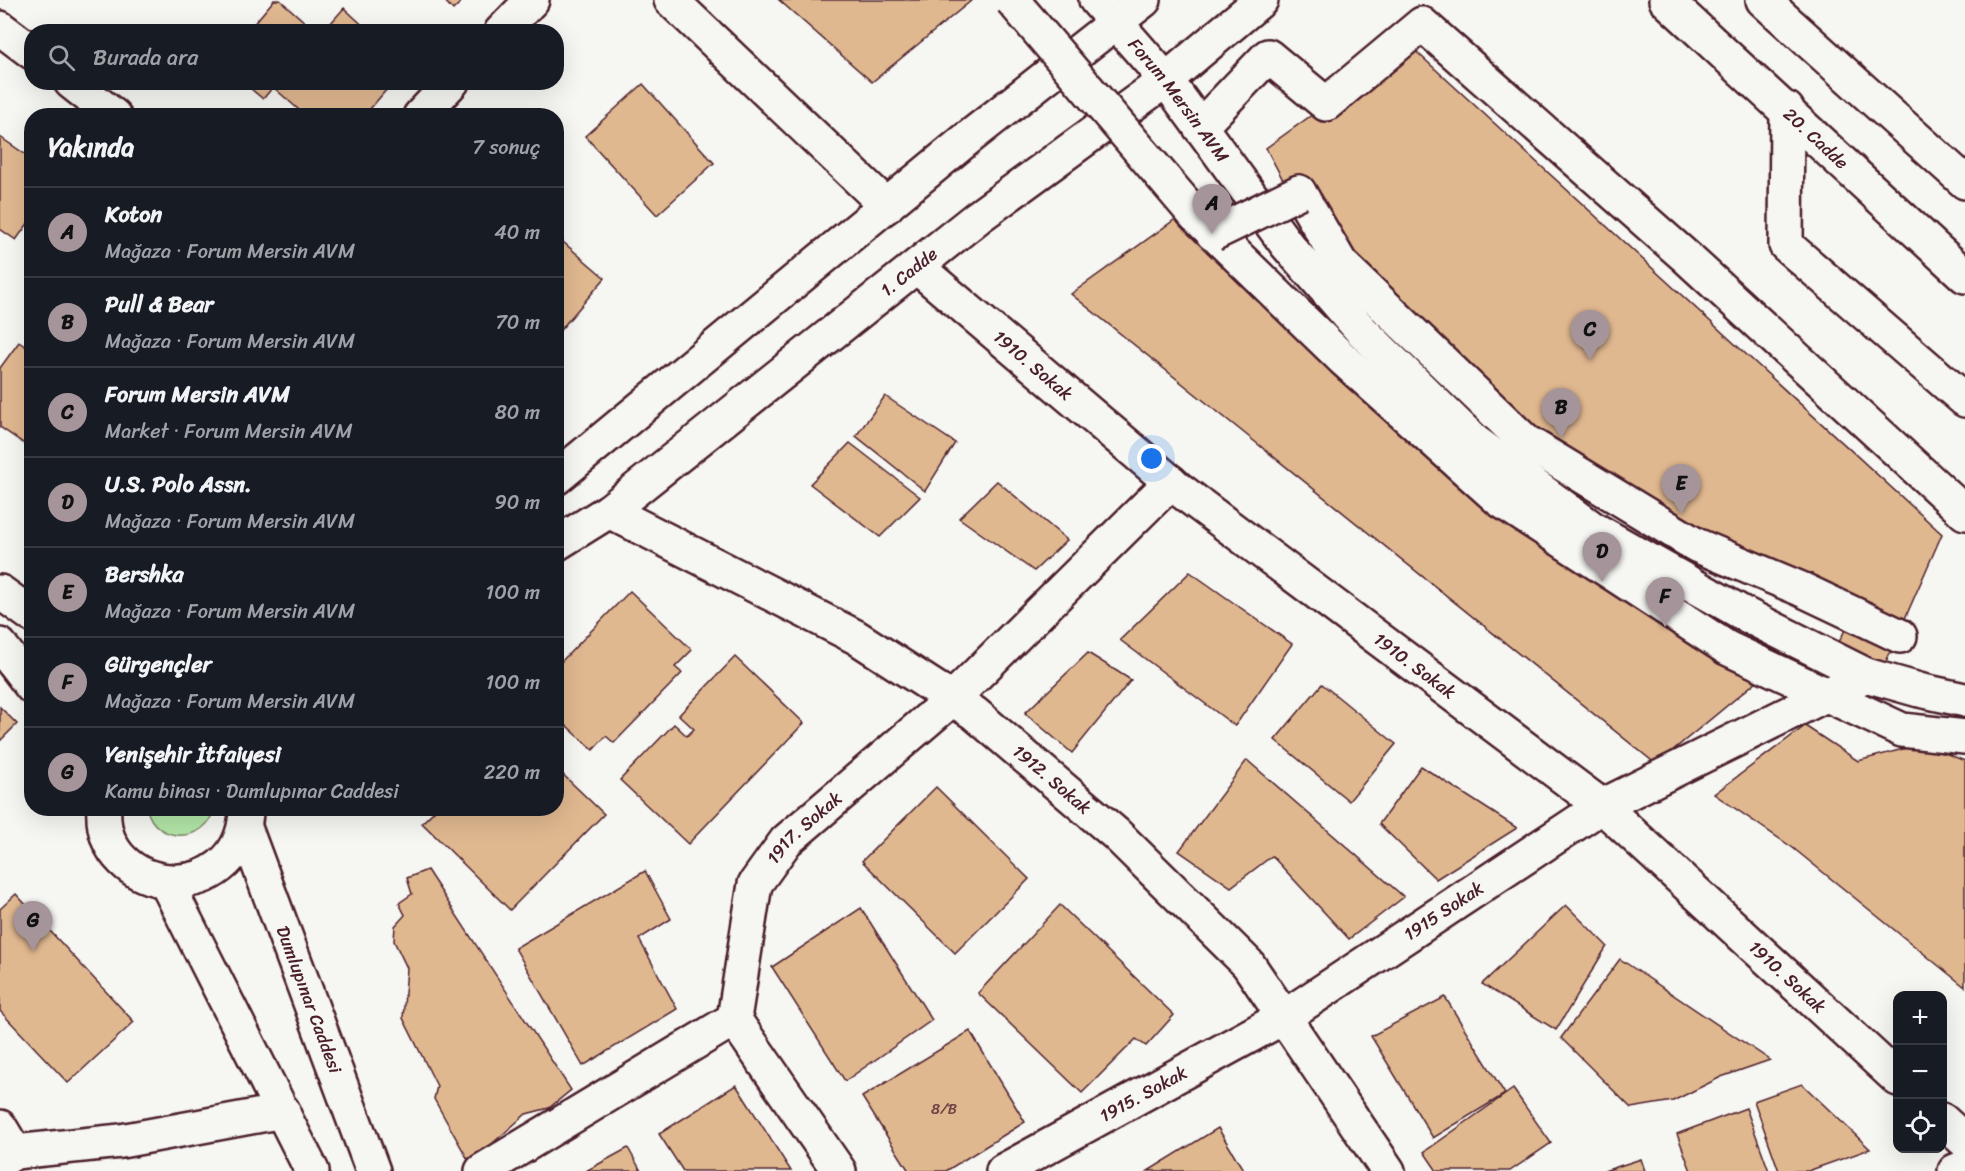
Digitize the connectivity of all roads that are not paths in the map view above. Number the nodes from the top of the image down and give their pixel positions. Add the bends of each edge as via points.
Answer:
1 (532, 0) edge
2 (671, 0) edge
3 (1012, 0) edge
4 (1144, 0) edge
5 (1261, 0) edge
6 (1666, 0) edge
7 (1764, 0) edge
8 (1106, 11) edge
9 (509, 24) edge
10 (0, 28) edge
11 (24, 46) edge
12 (1166, 80) junction
13 (81, 90) edge
14 (444, 90) edge
15 (104, 108) edge
16 (428, 108) edge
17 (1787, 108) junction
18 (1200, 127) junction
19 (1965, 182) edge
20 (887, 206) junction
21 (1204, 224) junction
22 (917, 267) junction
23 (1965, 276) edge
24 (1965, 400) edge
25 (564, 469) edge
26 (1171, 482) junction
27 (609, 511) junction
28 (1965, 513) edge
29 (564, 539) edge
30 (1900, 636) dead end
31 (0, 645) edge
32 (1866, 675) junction
33 (24, 676) edge
34 (1827, 694) junction
35 (952, 699) junction
36 (1965, 700) edge
37 (1965, 737) edge
38 (1602, 806) junction
39 (105, 816) edge
40 (248, 816) edge
41 (248, 816) edge
42 (166, 882) junction
43 (1284, 1017) junction
44 (734, 1019) junction
45 (1893, 1074) edge
46 (283, 1111) junction
47 (1947, 1125) edge
48 (1965, 1141) edge
49 (5, 1147) edge
50 (1965, 1167) edge
51 (312, 1171) edge
52 (373, 1171) edge
53 (482, 1171) edge
54 (839, 1171) edge
55 (1003, 1171) edge
56 (1388, 1171) edge
57 (1955, 1171) edge

1 - 9 street
2 - 20 street
3 - 21 street, bridge
4 - 8 street
5 - 12 street, 1. Cadde
6 - 17 street, 20. Cadde
7 - 19 street
8 - 12 street, Forum Mersin AVM
8 - 20 street
10 - 11 street
12 - 18 street, Forum Mersin AVM
12 - 22 street, 1. Cadde via 978,217
13 - 15 street
14 - 16 street
17 - 23 street, 20. Cadde
17 - 24 street via 1786,244
18 - 28 street via 1268,56 1326,104 1422,24 1685,256
18 - 32 street, Forum Mersin AVM via 1287,244 1361,330 1473,441 1592,528 1744,614
20 - 25 street
21 - 30 street, bridge via 1299,192 1341,264 1525,441 1696,545
21 - 34 street via 1343,359 1500,500 1727,648
22 - 26 street, 1910. Sokak
22 - 27 street, 1. Cadde
26 - 35 street, 1917. Sokak
26 - 38 street, 1910. Sokak
27 - 29 street, 1. Cadde
27 - 35 street, 1912. Sokak via 856,637
31 - 33 street
32 - 34 street, 1915 Sokak
32 - 36 street, Forum Mersin AVM
34 - 37 street via 1902,730
34 - 38 street, 1915 Sokak
35 - 43 street, 1912. Sokak via 974,713 1116,834 1248,964
35 - 44 street, 1917. Sokak via 786,841 755,884
38 - 43 street, 1915 Sokak
38 - 45 street, 1910. Sokak
39 - 42 street via 109,839 122,860 142,875
40 - 42 street via 237,848 224,864 206,876
41 - 52 street, Dumlupınar Caddesi
42 - 46 street
43 - 55 street, 1915. Sokak
43 - 56 street, 1912. Sokak
44 - 53 street
44 - 54 street
46 - 49 street via 121,1141
46 - 51 street
47 - 48 street
50 - 57 street

